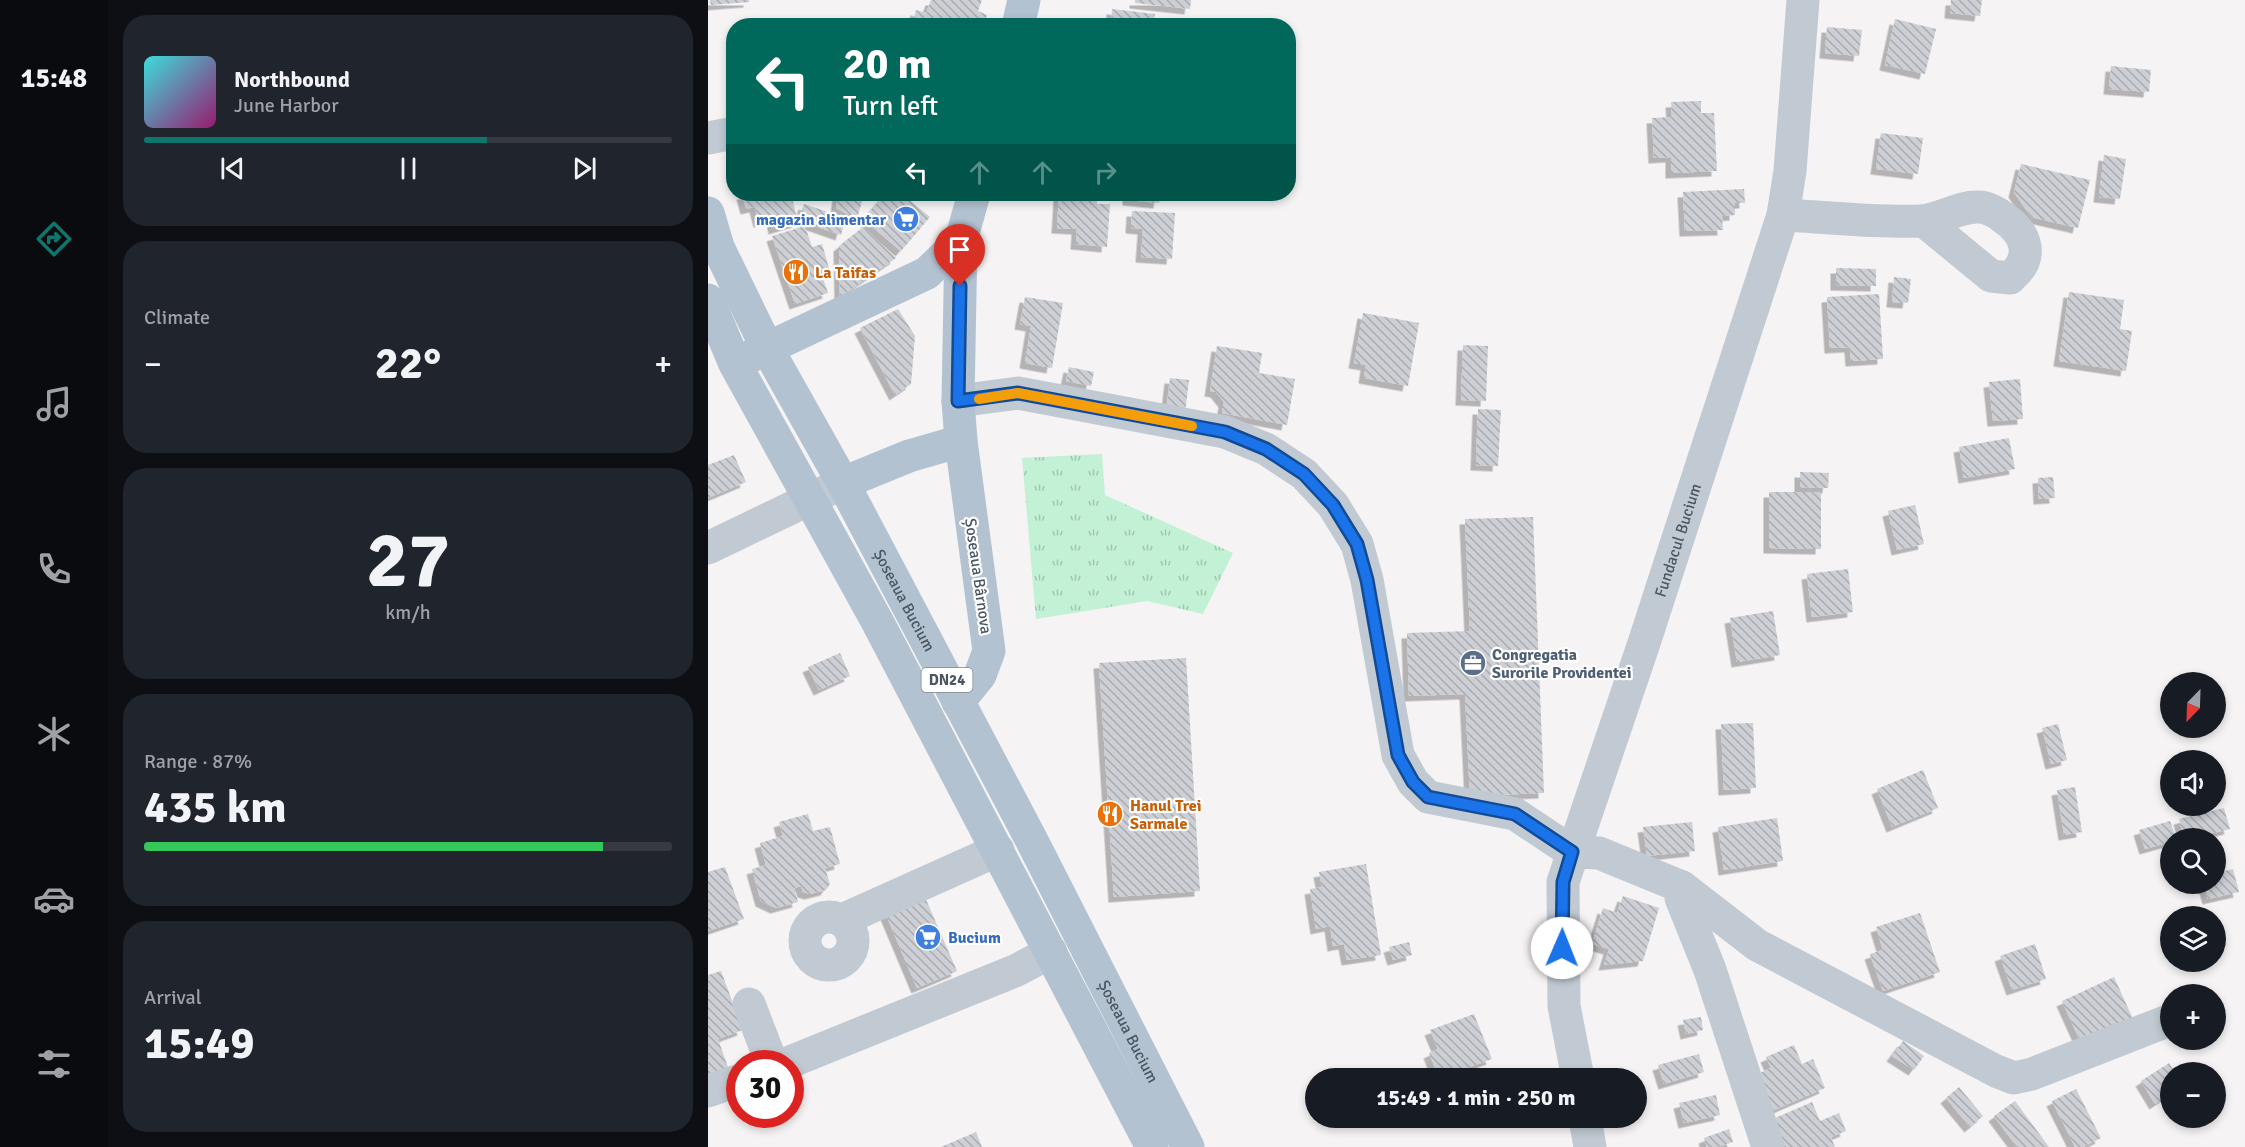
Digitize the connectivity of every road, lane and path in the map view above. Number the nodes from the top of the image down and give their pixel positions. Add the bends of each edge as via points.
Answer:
1 (1024, 0) edge
2 (1803, 0) edge
3 (1020, 18) edge
4 (726, 134) edge
5 (708, 138) edge
6 (972, 201) edge
7 (708, 213) edge
8 (1783, 215) junction
9 (1924, 221) dead end
10 (961, 240) junction
11 (708, 300) edge
12 (767, 348) junction
13 (735, 364) junction
14 (958, 401) junction
15 (961, 441) junction
16 (843, 483) junction
17 (811, 499) junction
18 (708, 548) edge
19 (958, 702) junction
20 (998, 850) junction
21 (1572, 852) junction
22 (1682, 887) junction
23 (842, 920) dead end
24 (1051, 952) junction
25 (749, 1004) dead end
26 (2160, 1024) edge
27 (767, 1050) edge
28 (804, 1056) edge
29 (1576, 1068) edge
30 (726, 1085) edge
31 (708, 1091) edge
32 (1587, 1128) edge
33 (1152, 1147) edge
34 (1188, 1147) edge
35 (1590, 1147) edge
36 (1768, 1147) edge

1 - 3 main road
2 - 8 street, Fundacul Bucium
4 - 5 street
6 - 10 main road, Șoseaua Bârnova
7 - 12 main road, Șoseaua Bucium / DN24 via 718,247
8 - 9 street
8 - 21 street, Fundacul Bucium
10 - 12 main road via 927,273
10 - 14 main road, Șoseaua Bârnova
11 - 13 main road, Șoseaua Bucium / DN24
12 - 13 main road
12 - 16 main road, Șoseaua Bucium / DN24
13 - 17 main road, Șoseaua Bucium / DN24
14 - 15 main road, Șoseaua Bârnova
14 - 21 street via 1018,393 1225,432 1266,449 1304,474 1333,505 1357,544 1398,755 1413,782 1428,797 1515,814
15 - 16 main road via 909,456
15 - 19 main road, Șoseaua Bârnova via 989,651 980,675
16 - 17 street
16 - 19 main road, Șoseaua Bucium / DN24
17 - 18 street
17 - 20 main road, Șoseaua Bucium / DN24
19 - 34 main road, Șoseaua Bucium / DN24
20 - 23 street
20 - 24 main road, Șoseaua Bucium / DN24
21 - 22 street via 1599,853
21 - 29 street, Fundacul Bucium via 1563,882 1562,948 1564,1006
22 - 26 street via 1757,945 2014,1078
22 - 36 street via 1681,898 1710,970
24 - 28 street via 1017,970
24 - 33 main road, Șoseaua Bucium / DN24
25 - 27 street
30 - 31 street
32 - 35 street

